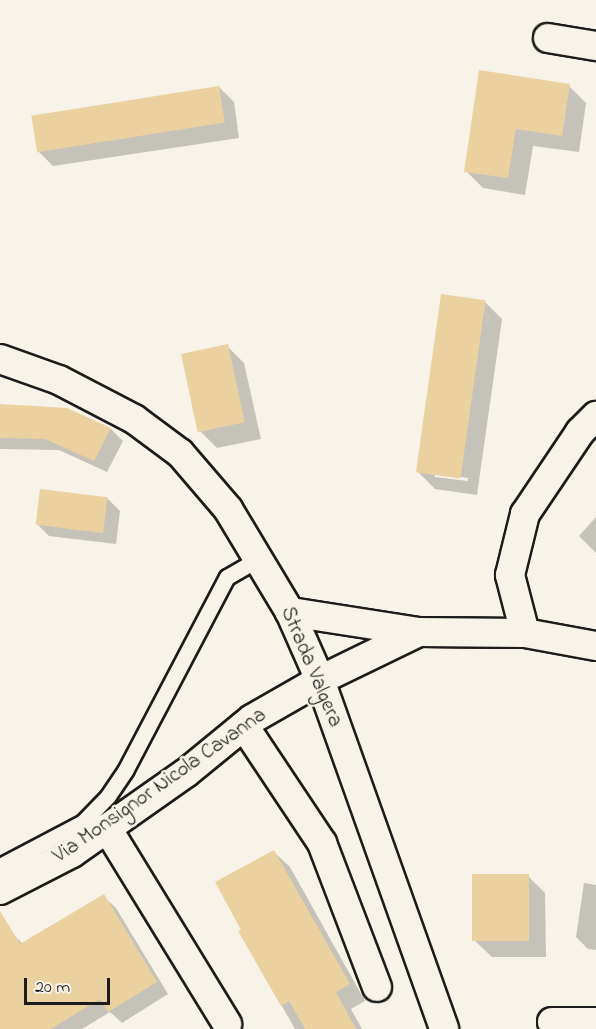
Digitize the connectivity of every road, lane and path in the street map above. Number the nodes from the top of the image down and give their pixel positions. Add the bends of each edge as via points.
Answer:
1 (548, 38) dead end
2 (596, 46) edge
3 (0, 358) edge
4 (596, 416) edge
5 (257, 560) junction
6 (290, 612) junction
7 (419, 632) junction
8 (525, 633) junction
9 (596, 645) edge
10 (320, 680) junction
11 (244, 726) junction
12 (107, 828) junction
13 (0, 866) edge
14 (0, 890) edge
15 (377, 987) dead end
16 (552, 1022) dead end
17 (596, 1022) edge
18 (227, 1024) dead end
19 (444, 1029) edge

1 - 2 street
3 - 5 street, Strada Valgera via 59,380 134,419 180,453 228,508
4 - 8 street via 580,432 525,514 510,575
5 - 6 street, Strada Valgera
5 - 13 lane via 227,577 108,796 83,822
6 - 7 street
6 - 10 street, Strada Valgera
7 - 8 street
7 - 10 street, Via Monsignor Nicola Cavanna
8 - 9 street
10 - 11 street, Via Monsignor Nicola Cavanna
10 - 19 street, Strada Valgera
11 - 12 street, Via Monsignor Nicola Cavanna via 186,773
11 - 15 street via 322,843
12 - 14 street, Via Monsignor Nicola Cavanna via 72,853
12 - 18 street
16 - 17 street

